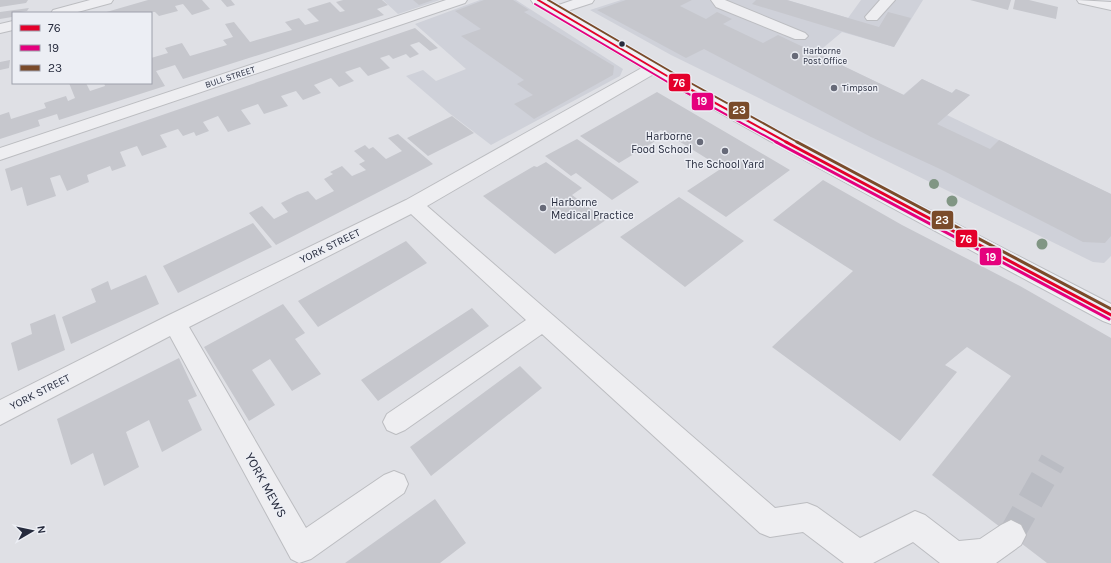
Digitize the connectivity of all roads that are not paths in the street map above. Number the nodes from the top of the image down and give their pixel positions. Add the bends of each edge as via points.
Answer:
1 (106, 0) edge
2 (460, 0) edge
3 (538, 0) edge
4 (587, 0) edge
5 (718, 0) edge
6 (888, 0) edge
7 (1084, 0) edge
8 (1111, 6) edge
9 (555, 10) junction
10 (62, 12) edge
11 (872, 18) dead end
12 (12, 26) edge
13 (0, 29) edge
14 (800, 36) dead end
15 (653, 68) junction
16 (0, 154) edge
17 (413, 205) junction
18 (1109, 310) edge
19 (544, 320) junction
20 (175, 322) junction
21 (0, 413) edge
22 (396, 422) dead end
23 (394, 484) dead end
24 (1011, 535) tunnel mouth

1 - 10 street
2 - 16 street, BULL STREET
3 - 9 main road
4 - 9 street
5 - 14 street via 721,4
6 - 11 street
7 - 8 street
9 - 15 main road
12 - 13 street
15 - 17 street, YORK STREET
15 - 18 main road via 756,127
17 - 19 street
17 - 20 street, YORK STREET
19 - 22 street
19 - 24 street via 770,523 807,517 858,555 915,525 955,556 985,553
20 - 21 street, YORK STREET
20 - 23 street, YORK MEWS via 301,549

